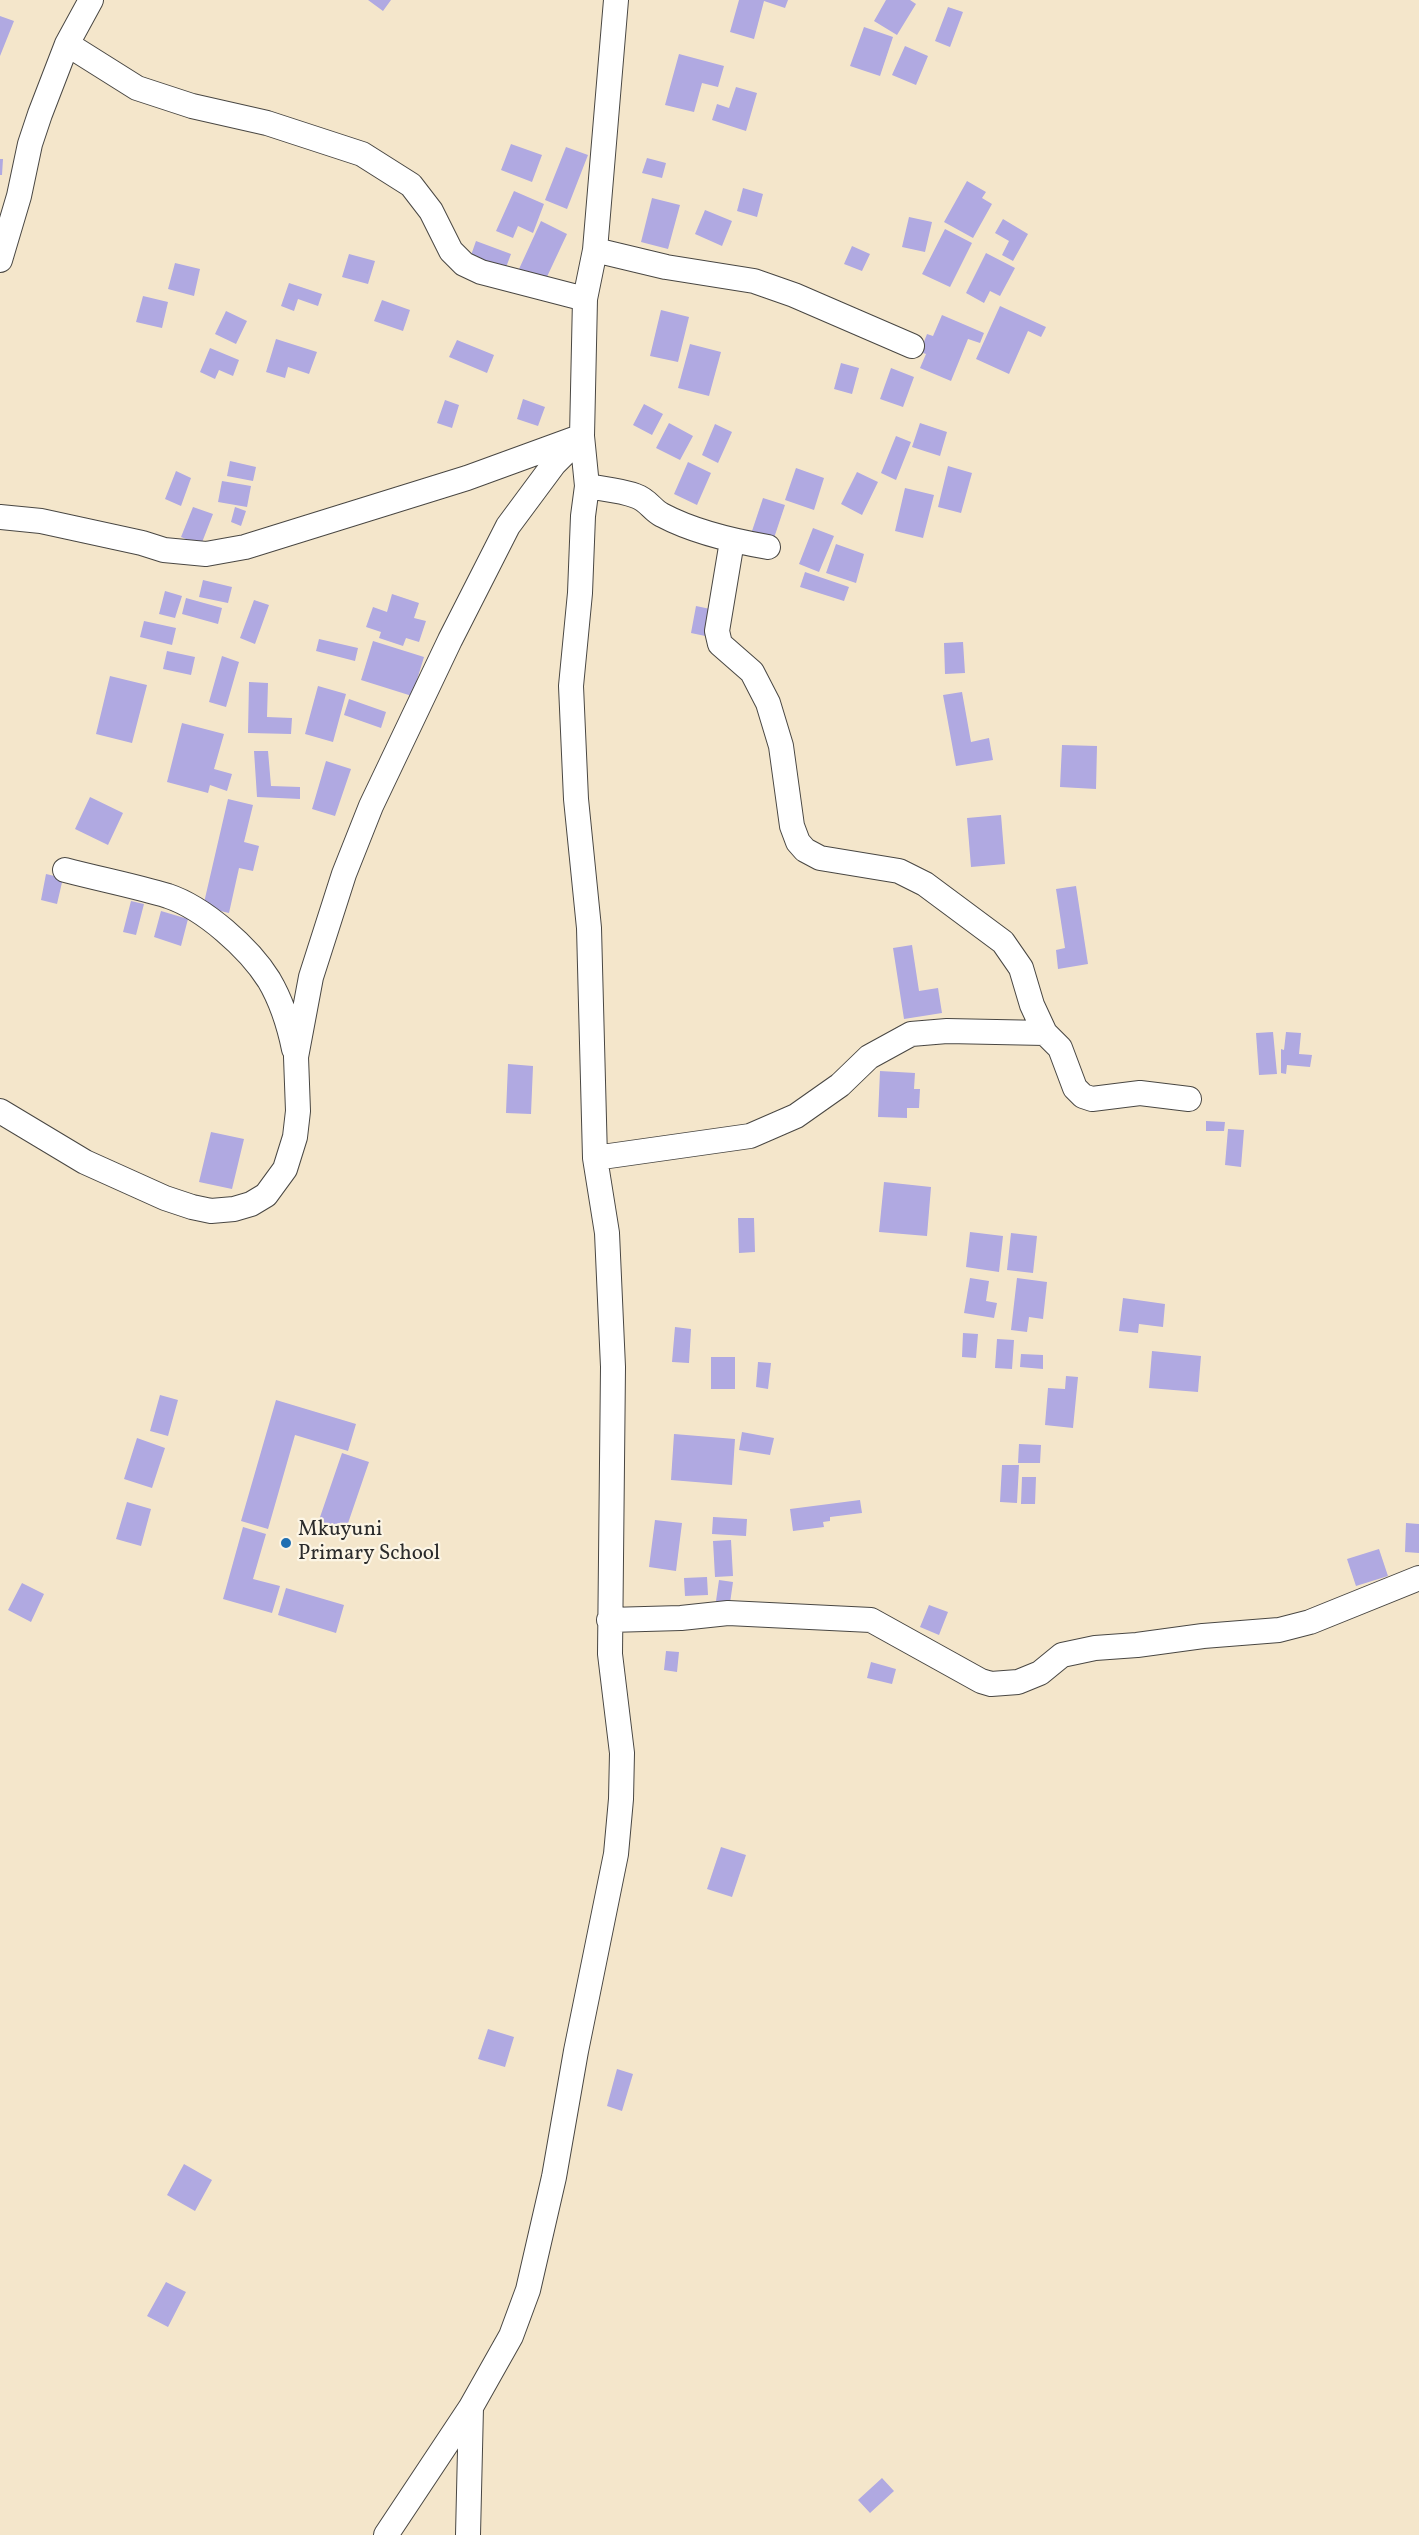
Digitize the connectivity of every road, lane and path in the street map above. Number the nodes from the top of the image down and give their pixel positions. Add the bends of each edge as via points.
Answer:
1 (91, 0) edge
2 (616, 0) edge
3 (67, 44) junction
4 (595, 250) junction
5 (0, 260) edge
6 (585, 299) junction
7 (912, 346) dead end
8 (582, 436) junction
9 (587, 486) junction
10 (0, 517) edge
11 (732, 541) junction
12 (768, 547) dead end
13 (65, 870) dead end
14 (1045, 1033) junction
15 (296, 1057) junction
16 (1189, 1100) dead end
17 (0, 1111) edge
18 (595, 1158) junction
19 (1419, 1578) edge
20 (609, 1620) junction
21 (471, 2407) junction
22 (386, 2535) edge
23 (468, 2535) edge

1 - 3 street
2 - 4 street
3 - 5 street via 30,144
3 - 6 street via 137,88 192,106 267,123 362,154 411,185 431,211 450,251 464,264
4 - 6 street
4 - 7 street via 666,267 754,281
6 - 8 street
8 - 9 street
8 - 10 street via 467,478 245,547 206,554 164,550 41,521
8 - 15 street via 554,464 508,526 393,758 344,874 325,931 311,977
9 - 11 street via 634,495 648,501 660,514
9 - 18 street via 571,686 576,799 589,928
11 - 12 street
11 - 14 street via 717,631 720,644 752,672 768,704 781,746 792,826 798,842 820,858 875,866 916,880 1003,942 1021,968
13 - 15 street via 168,897 211,920 268,979 283,1010
14 - 16 street via 1060,1048 1075,1088 1083,1096 1092,1100 1140,1093
14 - 18 street via 911,1034 869,1057 840,1085 796,1116 750,1136
15 - 17 street via 298,1111 285,1169 266,1194 234,1209 211,1211 165,1198 85,1162
18 - 20 street via 607,1233 613,1367
19 - 20 street via 1310,1622 1137,1646 1095,1648 1062,1655 1040,1673 1007,1684 981,1681 872,1620 728,1613
20 - 21 street via 622,1753 616,1854 554,2177 528,2290 511,2336
21 - 22 street
21 - 23 street

